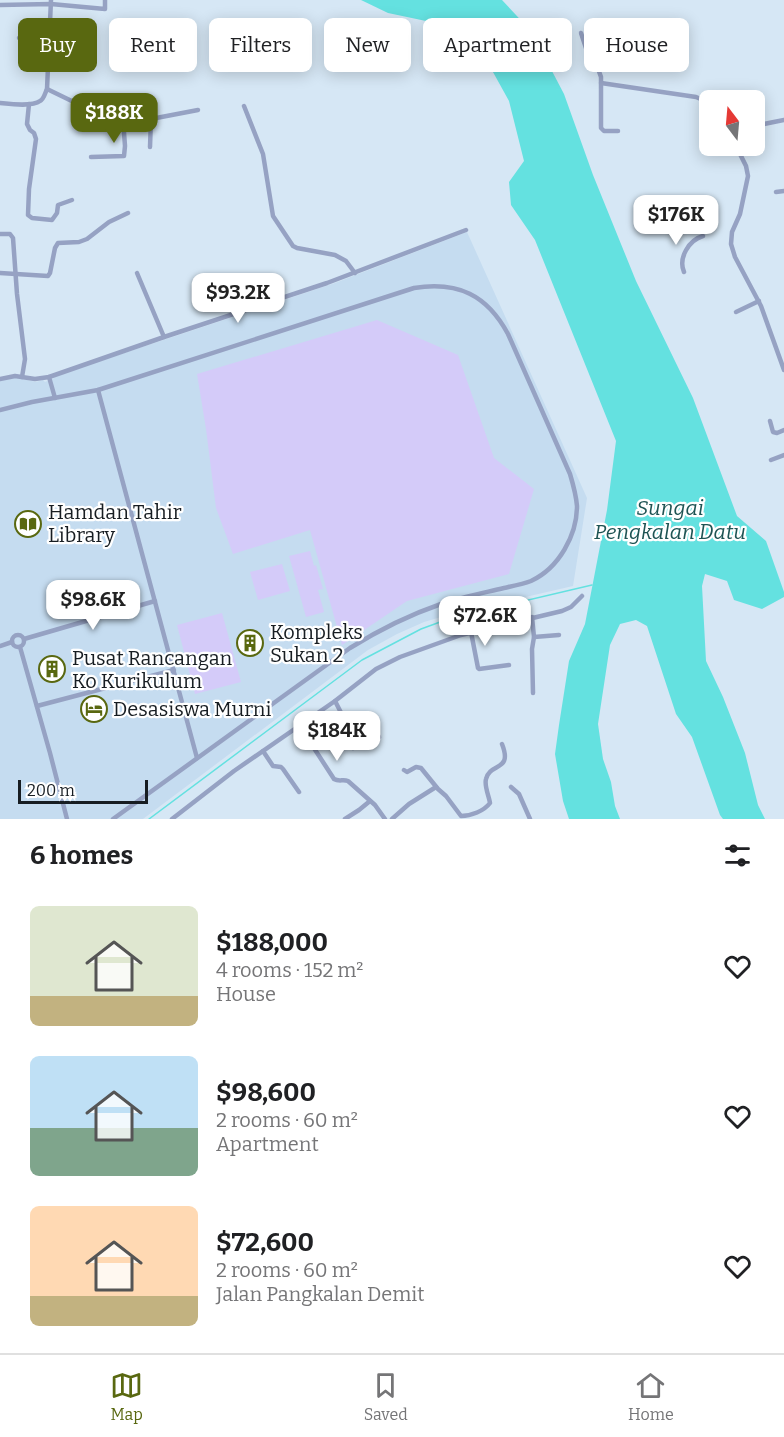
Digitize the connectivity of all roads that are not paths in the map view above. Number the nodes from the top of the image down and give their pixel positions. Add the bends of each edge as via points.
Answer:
1 (105, 0) edge
2 (51, 2) edge
3 (0, 5) edge
4 (50, 18) edge
5 (581, 33) dead end
6 (48, 72) edge
7 (601, 83) junction
8 (47, 89) junction
9 (699, 99) edge
10 (0, 103) edge
11 (29, 104) junction
12 (244, 106) dead end
13 (198, 110) dead end
14 (123, 119) junction
15 (151, 119) junction
16 (784, 120) edge
17 (765, 124) edge
18 (618, 130) dead end
19 (150, 147) dead end
20 (741, 156) edge
21 (91, 157) dead end
22 (784, 191) edge
23 (776, 192) dead end
24 (72, 200) dead end
25 (128, 213) dead end
26 (466, 230) dead end
27 (0, 234) edge
28 (703, 236) dead end
29 (684, 272) dead end
30 (0, 273) edge
31 (16, 273) junction
32 (137, 273) dead end
33 (355, 273) junction
34 (759, 301) junction
35 (736, 312) dead end
36 (164, 337) junction
37 (784, 370) edge
38 (22, 377) junction
39 (49, 377) junction
40 (0, 379) edge
41 (98, 390) junction
42 (55, 398) junction
43 (0, 410) edge
44 (770, 421) dead end
45 (784, 430) edge
46 (784, 455) edge
47 (771, 459) dead end
48 (582, 596) dead end
49 (155, 601) junction
50 (532, 617) junction
51 (471, 632) junction
52 (559, 635) dead end
53 (534, 637) junction
54 (24, 639) junction
55 (12, 642) junction
56 (0, 646) edge
57 (20, 647) junction
58 (509, 665) dead end
59 (174, 670) junction
60 (533, 693) dead end
61 (335, 701) junction
62 (37, 706) junction
63 (299, 725) junction
64 (348, 726) junction
65 (379, 737) dead end
66 (502, 744) dead end
67 (353, 748) dead end
68 (263, 750) junction
69 (197, 758) junction
70 (404, 770) dead end
71 (436, 787) junction
72 (511, 787) dead end
73 (299, 792) dead end
74 (370, 801) junction
75 (401, 812) junction
76 (67, 819) edge
77 (113, 819) edge
78 (172, 819) edge
79 (345, 819) edge
80 (385, 819) edge
81 (392, 819) edge
82 (407, 819) edge
83 (530, 819) edge

1 - 2 street via 105,9
2 - 3 street
2 - 4 street
5 - 7 street
6 - 8 street
7 - 9 street
7 - 18 street via 601,128 607,132
8 - 11 street via 40,101
8 - 14 street
10 - 11 street
11 - 24 street via 27,124 35,135 36,145 28,215 52,220 58,205
12 - 33 street via 263,154 275,221 293,246 335,255
13 - 15 street
14 - 15 street
14 - 21 street via 124,156
15 - 19 street
16 - 17 street
20 - 34 street via 748,176 730,244
22 - 23 street
25 - 31 street via 87,239 58,243 48,276
26 - 33 street
27 - 31 street via 13,236
28 - 29 street via 695,239 685,252 681,263
30 - 31 street
31 - 38 street via 25,359
32 - 36 street
33 - 36 street
34 - 35 street
34 - 37 street
36 - 39 street
38 - 39 street
38 - 40 street
39 - 42 street
41 - 42 street
41 - 49 street
41 - 69 street via 414,288 444,286 475,297 500,318 575,490 577,506 571,536 546,571 532,580 444,603 380,629
42 - 43 street
44 - 45 street via 773,432
46 - 47 street
48 - 50 street via 562,611
49 - 54 street
49 - 59 street
50 - 51 street
50 - 53 street
51 - 58 street via 479,669
51 - 61 street via 376,669
52 - 53 street
53 - 60 street
54 - 55 street via 17,635
54 - 57 street
55 - 56 street
55 - 57 street
57 - 62 street
59 - 62 street
59 - 69 street
61 - 63 street
61 - 64 street
62 - 76 street
63 - 68 street
63 - 74 street via 334,780 348,781
64 - 65 street via 369,720
64 - 67 street
66 - 71 street via 505,759 485,781 490,803 487,807 461,816
68 - 73 street
68 - 78 street
69 - 77 street
70 - 71 street via 418,767
71 - 75 street
72 - 83 street via 519,794
74 - 79 street
74 - 80 street
75 - 81 street
75 - 82 street

